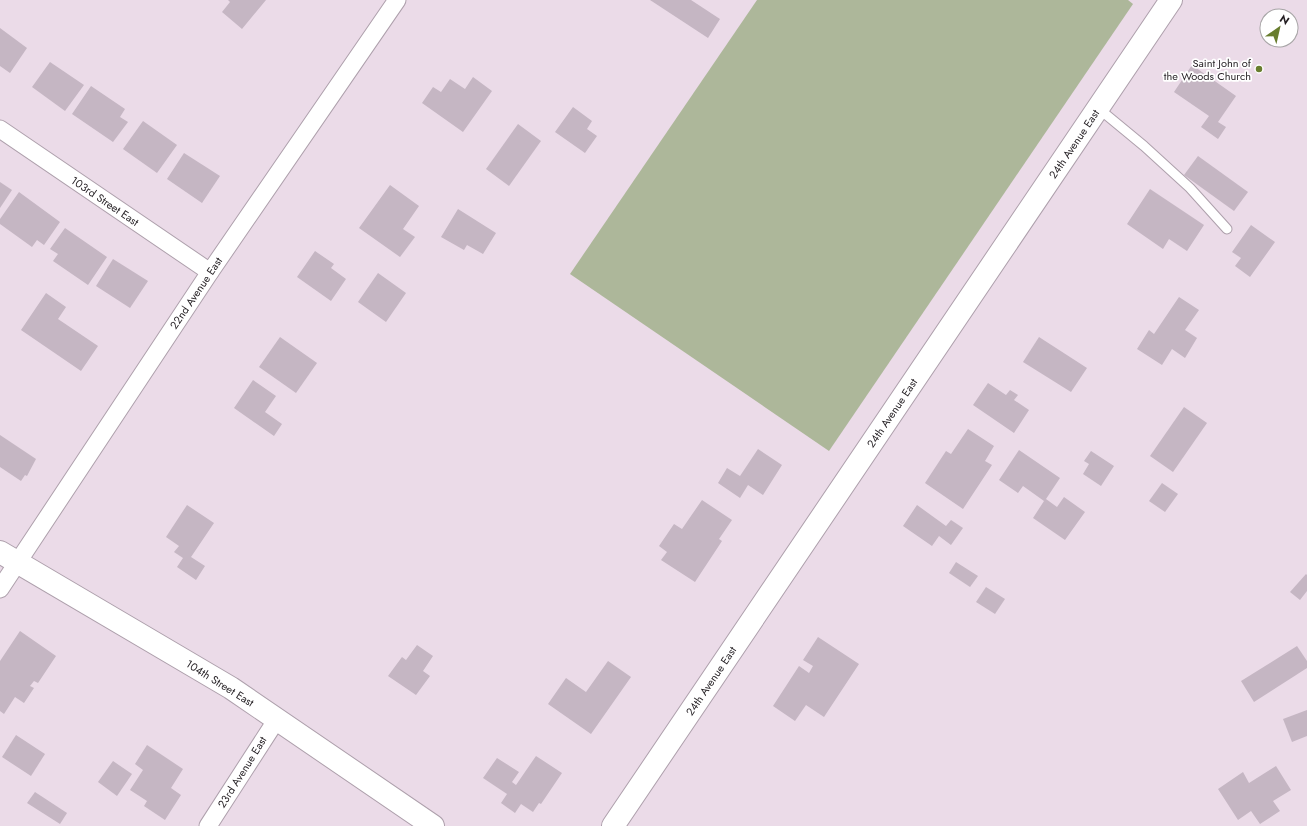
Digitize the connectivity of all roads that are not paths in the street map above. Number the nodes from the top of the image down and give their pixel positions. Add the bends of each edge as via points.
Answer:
1 (397, 0) edge
2 (1171, 0) edge
3 (1098, 108) junction
4 (0, 129) edge
5 (1227, 229) dead end
6 (210, 272) junction
7 (9, 558) edge
8 (0, 589) edge
9 (276, 719) junction
10 (208, 826) edge
11 (433, 826) edge
12 (613, 826) edge

1 - 6 street, 22nd Avenue East
2 - 3 street, 24th Avenue East
3 - 5 lane via 1190,188
3 - 12 street, 24th Avenue East
4 - 6 street, 103rd Street East
6 - 7 street, 22nd Avenue East
7 - 8 street, 22nd Avenue East
7 - 9 street, 104th Street East via 231,688
9 - 10 street, 23rd Avenue East
9 - 11 street, 104th Street East

